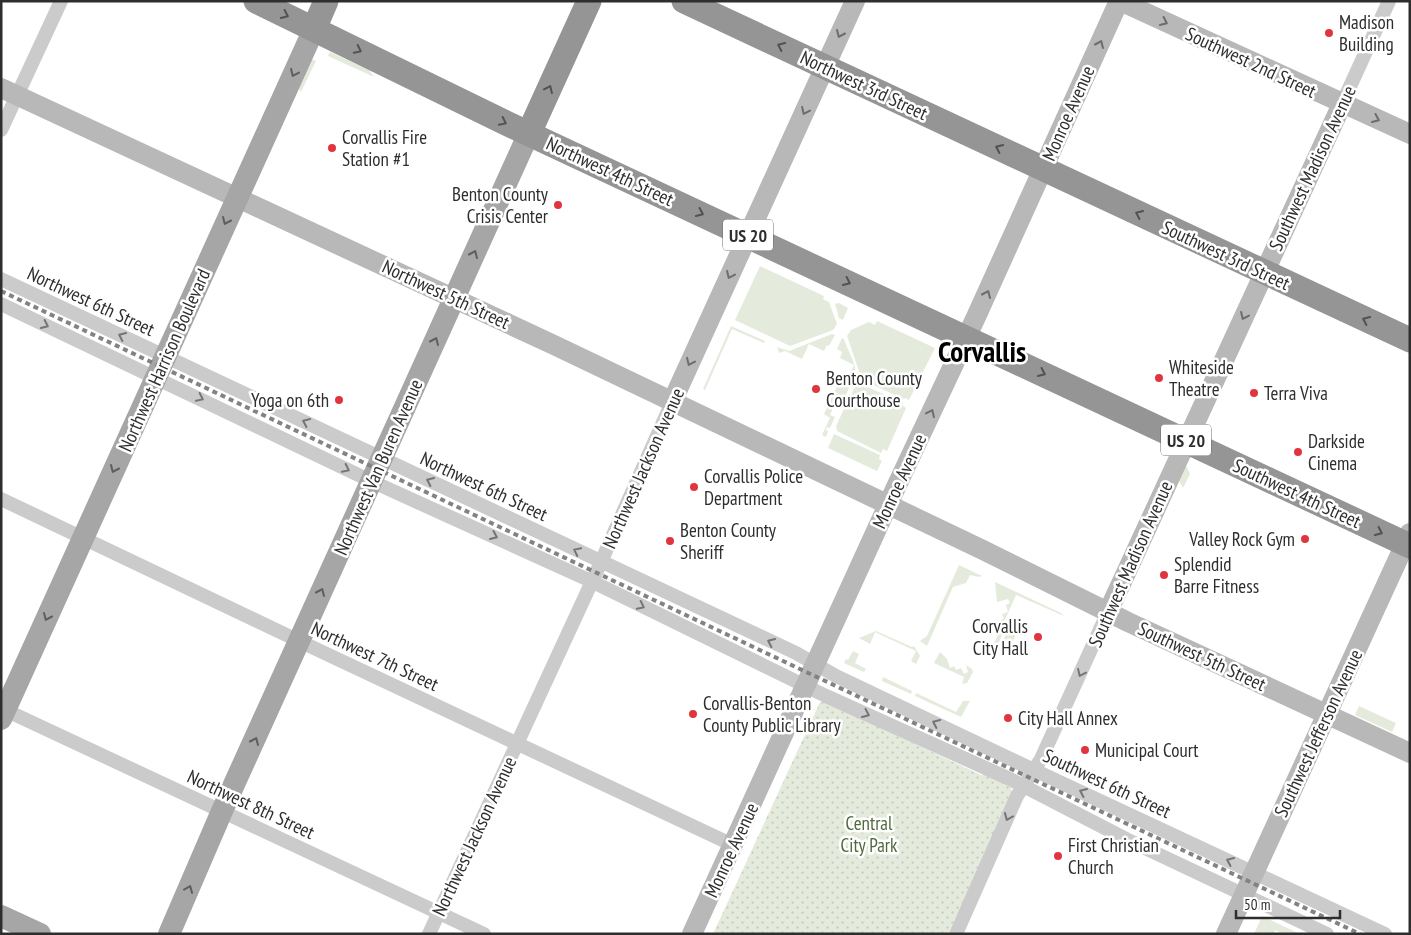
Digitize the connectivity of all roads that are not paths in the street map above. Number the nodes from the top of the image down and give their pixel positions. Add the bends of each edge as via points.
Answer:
1 (61, 1) edge
2 (256, 1) edge
3 (326, 1) edge
4 (589, 1) edge
5 (684, 1) edge
6 (855, 1) edge
7 (1120, 1) edge
8 (1389, 1) edge
9 (314, 29) junction
10 (825, 66) junction
11 (9, 92) edge
12 (1342, 104) junction
13 (1, 130) edge
14 (529, 133) junction
15 (1410, 134) edge
16 (1043, 169) junction
17 (237, 198) junction
18 (748, 235) junction
19 (1264, 272) junction
20 (1, 279) edge
21 (454, 298) junction
22 (1, 304) edge
23 (966, 338) junction
24 (1410, 340) edge
25 (166, 357) junction
26 (156, 377) junction
27 (672, 402) junction
28 (1186, 441) junction
29 (382, 458) junction
30 (371, 481) junction
31 (1, 499) edge
32 (888, 504) junction
33 (82, 538) junction
34 (1408, 541) edge
35 (601, 562) junction
36 (591, 581) junction
37 (1108, 612) junction
38 (299, 642) junction
39 (815, 663) junction
40 (806, 686) junction
41 (3, 712) edge
42 (1326, 714) junction
43 (516, 743) junction
44 (1410, 753) edge
45 (1034, 770) junction
46 (1024, 786) junction
47 (222, 811) junction
48 (733, 845) junction
49 (1254, 872) junction
50 (1244, 895) junction
51 (439, 912) junction
52 (1, 916) edge
53 (40, 934) edge
54 (169, 934) edge
55 (429, 934) edge
56 (484, 934) edge
57 (692, 934) edge
58 (956, 934) edge
59 (1226, 934) edge
60 (1327, 934) edge
61 (1385, 934) edge

1 - 11 street
2 -> 9 highway, Northwest 4th Street
3 - 9 highway, Northwest Harrison Boulevard
14 -> 4 highway, Northwest Van Buren Avenue
10 -> 5 highway, Northwest 3rd Street
6 -> 10 street, Northwest Jackson Avenue
7 -> 12 street, Southwest 2nd Street
16 -> 7 street, Monroe Avenue
8 - 12 street, Southwest Madison Avenue
9 -> 14 highway, Northwest 4th Street / US 20
9 -> 17 main road, Northwest Harrison Boulevard
16 -> 10 highway, Northwest 3rd Street
10 -> 18 street, Northwest Jackson Avenue
11 - 13 street
11 - 17 street, Northwest 5th Street
12 -> 15 street, Southwest 2nd Street
12 - 19 street, Southwest Madison Avenue
14 -> 18 highway, Northwest 4th Street / US 20
21 -> 14 main road, Northwest Van Buren Avenue
19 -> 16 highway, Southwest 3rd Street
23 -> 16 street, Monroe Avenue
17 - 21 street, Northwest 5th Street
17 -> 25 main road, Northwest Harrison Boulevard
18 -> 23 highway, Northwest 4th Street / US 20
18 -> 27 street, Northwest Jackson Avenue
24 -> 19 highway, Southwest 3rd Street
19 -> 28 street, Southwest Madison Avenue
25 -> 20 street, Northwest 6th Street
21 - 27 street, Northwest 5th Street
29 -> 21 main road, Northwest Van Buren Avenue
22 -> 26 street
23 -> 28 highway, Southwest 4th Street / US 20
32 -> 23 street, Monroe Avenue
25 - 26 main road, Northwest Harrison Boulevard
29 -> 25 street, Northwest 6th Street
26 -> 30 street
26 -> 33 main road, Northwest Harrison Boulevard
27 - 32 street, Northwest 5th Street
27 - 35 street, Northwest Jackson Avenue
28 -> 34 highway, Southwest 4th Street / US 20
28 - 37 street, Southwest Madison Avenue
29 - 30 main road, Northwest Van Buren Avenue
35 -> 29 street, Northwest 6th Street
30 -> 36 street
38 -> 30 main road, Northwest Van Buren Avenue
31 - 33 street, Northwest 7th Street
32 - 37 street, Southwest 5th Street
32 - 39 street, Monroe Avenue
33 - 38 street, Northwest 7th Street
33 -> 41 main road, Northwest Harrison Boulevard
34 - 42 street, Southwest Jefferson Avenue
35 - 36 street, Northwest Jackson Avenue
39 -> 35 street, Northwest 6th Street
36 -> 40 street
36 - 43 street, Northwest Jackson Avenue
37 - 42 street, Southwest 5th Street
37 -> 45 street, Southwest Madison Avenue
38 - 43 street, Northwest 7th Street
47 -> 38 main road, Northwest Van Buren Avenue
39 - 40 street, Monroe Avenue
45 -> 39 street, Southwest 6th Street
40 -> 46 street, Southwest 6th Street
40 - 48 street, Monroe Avenue
41 - 47 street, Northwest 8th Street
42 - 44 street, Southwest 5th Street
42 - 49 street, Southwest Jefferson Avenue
43 - 48 street, Northwest 7th Street
43 - 51 street, Northwest Jackson Avenue
45 - 46 street, Southwest Madison Avenue
49 -> 45 street, Southwest 6th Street
46 - 50 street, Southwest 6th Street
46 -> 58 street, Southwest Madison Avenue
47 - 51 street, Northwest 8th Street
54 -> 47 main road, Northwest Van Buren Avenue
48 - 57 street, Monroe Avenue
49 - 50 street, Southwest Jefferson Avenue
49 - 61 street, Southwest 6th Street
50 - 59 street, Southwest Jefferson Avenue
50 - 60 street, Southwest 6th Street
51 - 55 street, Northwest Jackson Avenue
51 - 56 street, Northwest 8th Street
52 - 53 main road

